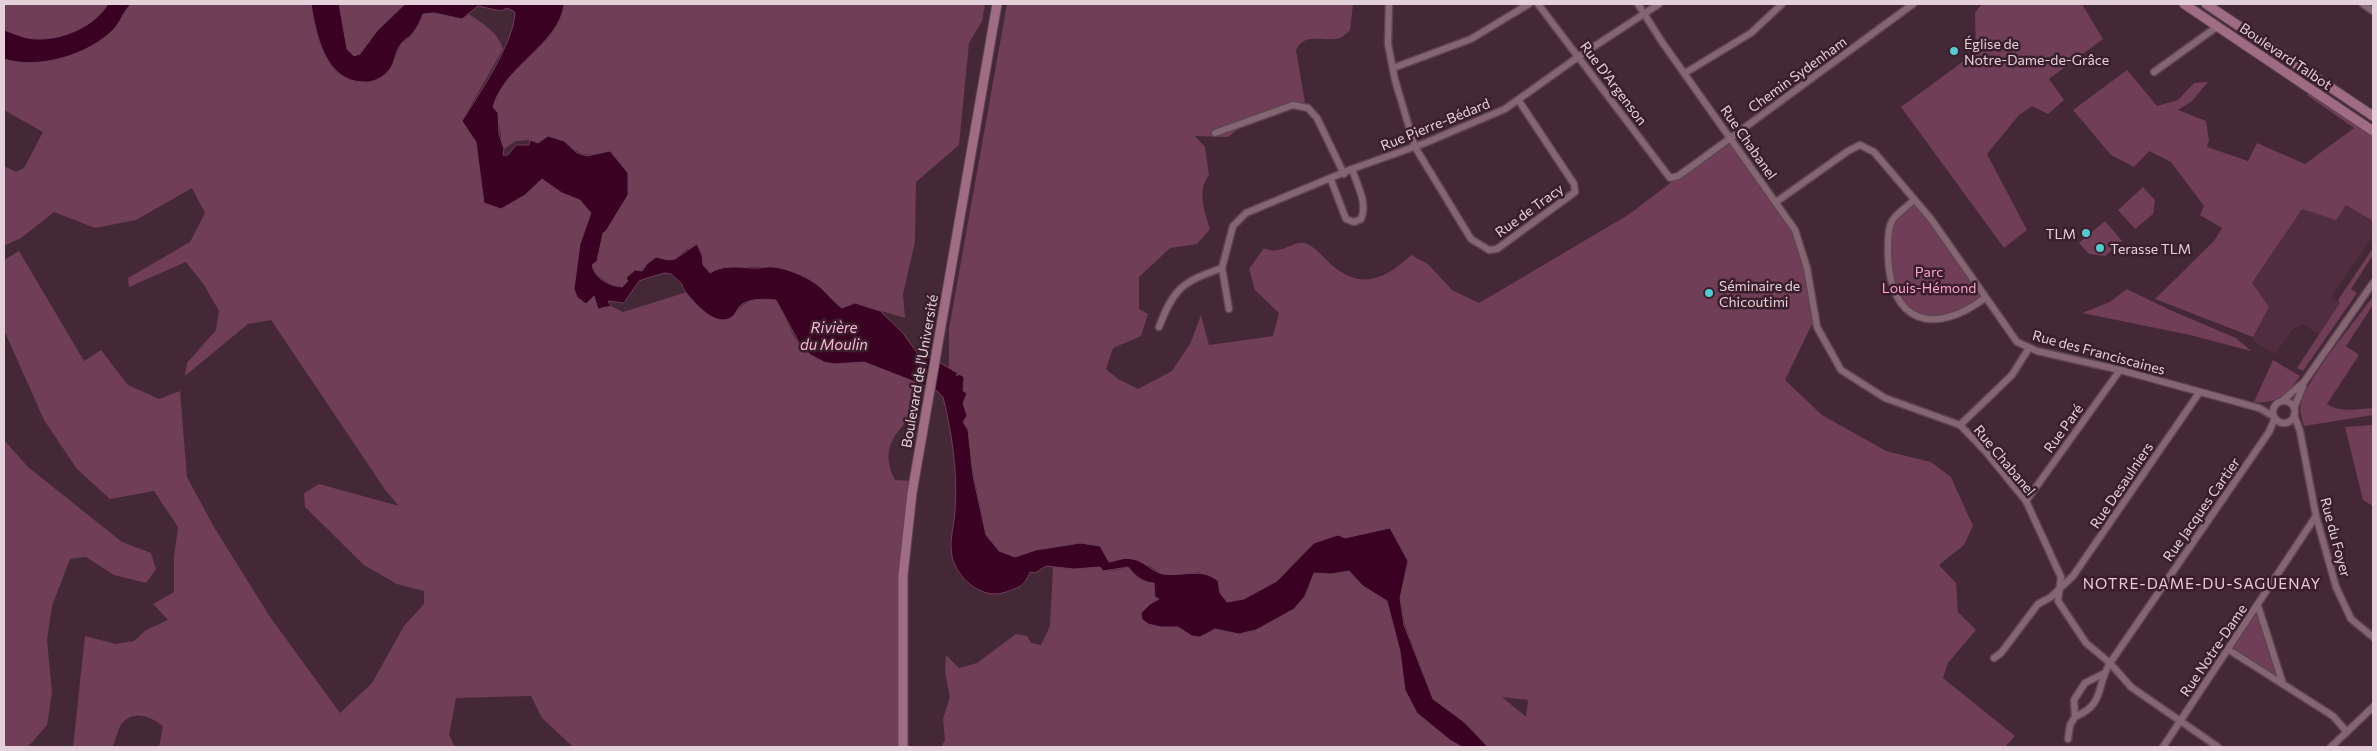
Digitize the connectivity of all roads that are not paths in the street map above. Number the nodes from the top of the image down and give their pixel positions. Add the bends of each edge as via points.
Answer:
1 (997, 4) edge
2 (1389, 4) edge
3 (1529, 4) edge
4 (1538, 4) edge
5 (1638, 4) edge
6 (1659, 4) edge
7 (1782, 4) edge
8 (1913, 4) edge
9 (2206, 4) edge
10 (2363, 4) edge
11 (2191, 5) edge
12 (2373, 10) edge
13 (1646, 14) junction
14 (2218, 26) junction
15 (1578, 57) junction
16 (1393, 68) junction
17 (2154, 72) dead end
18 (1685, 73) junction
19 (1519, 101) junction
20 (2373, 116) edge
21 (2373, 132) edge
22 (1214, 133) dead end
23 (1730, 138) junction
24 (1415, 147) junction
25 (1352, 169) junction
26 (1344, 174) junction
27 (1670, 178) joint
28 (1331, 180) junction
29 (1914, 200) junction
30 (1776, 202) junction
31 (1222, 268) junction
32 (2373, 283) edge
33 (1985, 298) junction
34 (1229, 309) dead end
35 (1159, 327) dead end
36 (2030, 348) junction
37 (2120, 370) junction
38 (2304, 382) junction
39 (2198, 393) junction
40 (2279, 403) junction
41 (2259, 408) junction
42 (2294, 412) junction
43 (2274, 417) junction
44 (2286, 423) junction
45 (1960, 425) junction
46 (2300, 431) junction
47 (2269, 432) junction
48 (2026, 501) junction
49 (2316, 516) junction
50 (2060, 588) junction
51 (2258, 606) junction
52 (2373, 637) edge
53 (2228, 650) junction
54 (1994, 658) dead end
55 (2110, 663) junction
56 (2103, 674) junction
57 (2283, 684) junction
58 (2373, 707) edge
59 (2075, 717) junction
60 (2179, 722) junction
61 (2347, 732) junction
62 (2068, 739) dead end
63 (903, 747) edge
64 (2163, 747) edge
65 (2218, 747) edge
66 (2331, 747) edge

1 - 63 main road, Boulevard de l'Université via 912,493 903,575
2 - 16 street via 1388,44
3 - 16 street via 1471,39
4 - 15 street, Rue D'Argenson
5 - 13 street, Rue Chabanel
6 - 13 street, Rue Pierre-Bédard
7 - 18 street via 1750,33
8 - 23 street, Chemin Sydenham
9 - 20 main road, Boulevard Talbot
10 - 12 street
11 - 14 main road, Boulevard Talbot
13 - 15 street, Rue Pierre-Bédard
13 - 18 street, Rue Chabanel
14 - 17 street
14 - 21 main road, Boulevard Talbot
15 - 19 street, Rue Pierre-Bédard
15 - 27 street, Rue D'Argenson
16 - 24 street
18 - 23 street, Rue Chabanel
19 - 24 street, Rue Pierre-Bédard
19 - 24 street, Rue de Tracy via 1574,184 1574,192 1497,249 1488,250 1471,239
22 - 26 street via 1293,105 1308,108 1317,118
23 - 27 street, Chemin Sydenham via 1678,176
23 - 30 street, Rue Chabanel
24 - 25 street, Rue Pierre-Bédard
25 - 26 street, Rue Pierre-Bédard
25 - 28 street via 1362,198 1364,212 1361,219 1354,222 1346,219
26 - 28 street, Rue Pierre-Bédard
28 - 31 street, Rue Pierre-Bédard via 1246,213 1233,226
29 - 30 street, Rue des Franciscaines via 1874,152 1860,145
29 - 33 street, Rue des Franciscaines via 1931,219
29 - 33 street via 1892,222 1888,244 1890,280 1905,308 1918,318 1935,320 1964,313
30 - 45 street, Rue Chabanel via 1795,230 1807,268 1817,327 1841,370 1885,398
31 - 34 street
31 - 35 street via 1186,283 1170,299
32 - 38 street
33 - 36 street, Rue des Franciscaines via 2017,342
36 - 37 street, Rue des Franciscaines
36 - 45 street via 2012,375
37 - 39 street, Rue des Franciscaines
37 - 48 street, Rue Paré
38 - 40 street
38 - 42 street
39 - 41 street, Rue des Franciscaines
39 - 50 street, Rue Desaulniers via 2073,576
40 - 41 street, Rue des Franciscaines
40 - 42 street via 2290,403
40 - 43 street, Rue Jacques Cartier
41 - 43 street, Rue des Franciscaines
42 - 44 street, Rue Jacques Cartier
42 - 46 street, Rue du Foyer
43 - 44 street, Rue des Franciscaines
43 - 47 street, Rue Jacques Cartier
44 - 46 street
44 - 47 street, Rue Jacques Cartier
45 - 48 street, Rue Chabanel
46 - 49 street, Rue du Foyer
47 - 55 street, Rue Jacques Cartier
48 - 50 street, Rue Chabanel via 2061,577
49 - 51 street, Rue Notre-Dame
49 - 52 street, Rue du Foyer via 2336,587 2347,613
50 - 54 street, Rue Desaulniers via 2038,604
50 - 55 street, Rue Chabanel via 2058,600 2065,614 2086,642
51 - 53 street, Rue Notre-Dame
51 - 57 street
53 - 57 street
53 - 60 street, Rue Notre-Dame
55 - 56 street, Rue Jacques Cartier
55 - 60 street, Rue Chabanel via 2132,688
56 - 59 street, Rue Jacques Cartier via 2100,694 2089,711
56 - 59 street, Rue Jacques Cartier via 2085,683 2074,700
57 - 61 street via 2333,716
58 - 61 street
59 - 62 street, Rue Jacques Cartier
60 - 64 street, Rue Notre-Dame
60 - 65 street, Rue Chabanel
61 - 66 street

